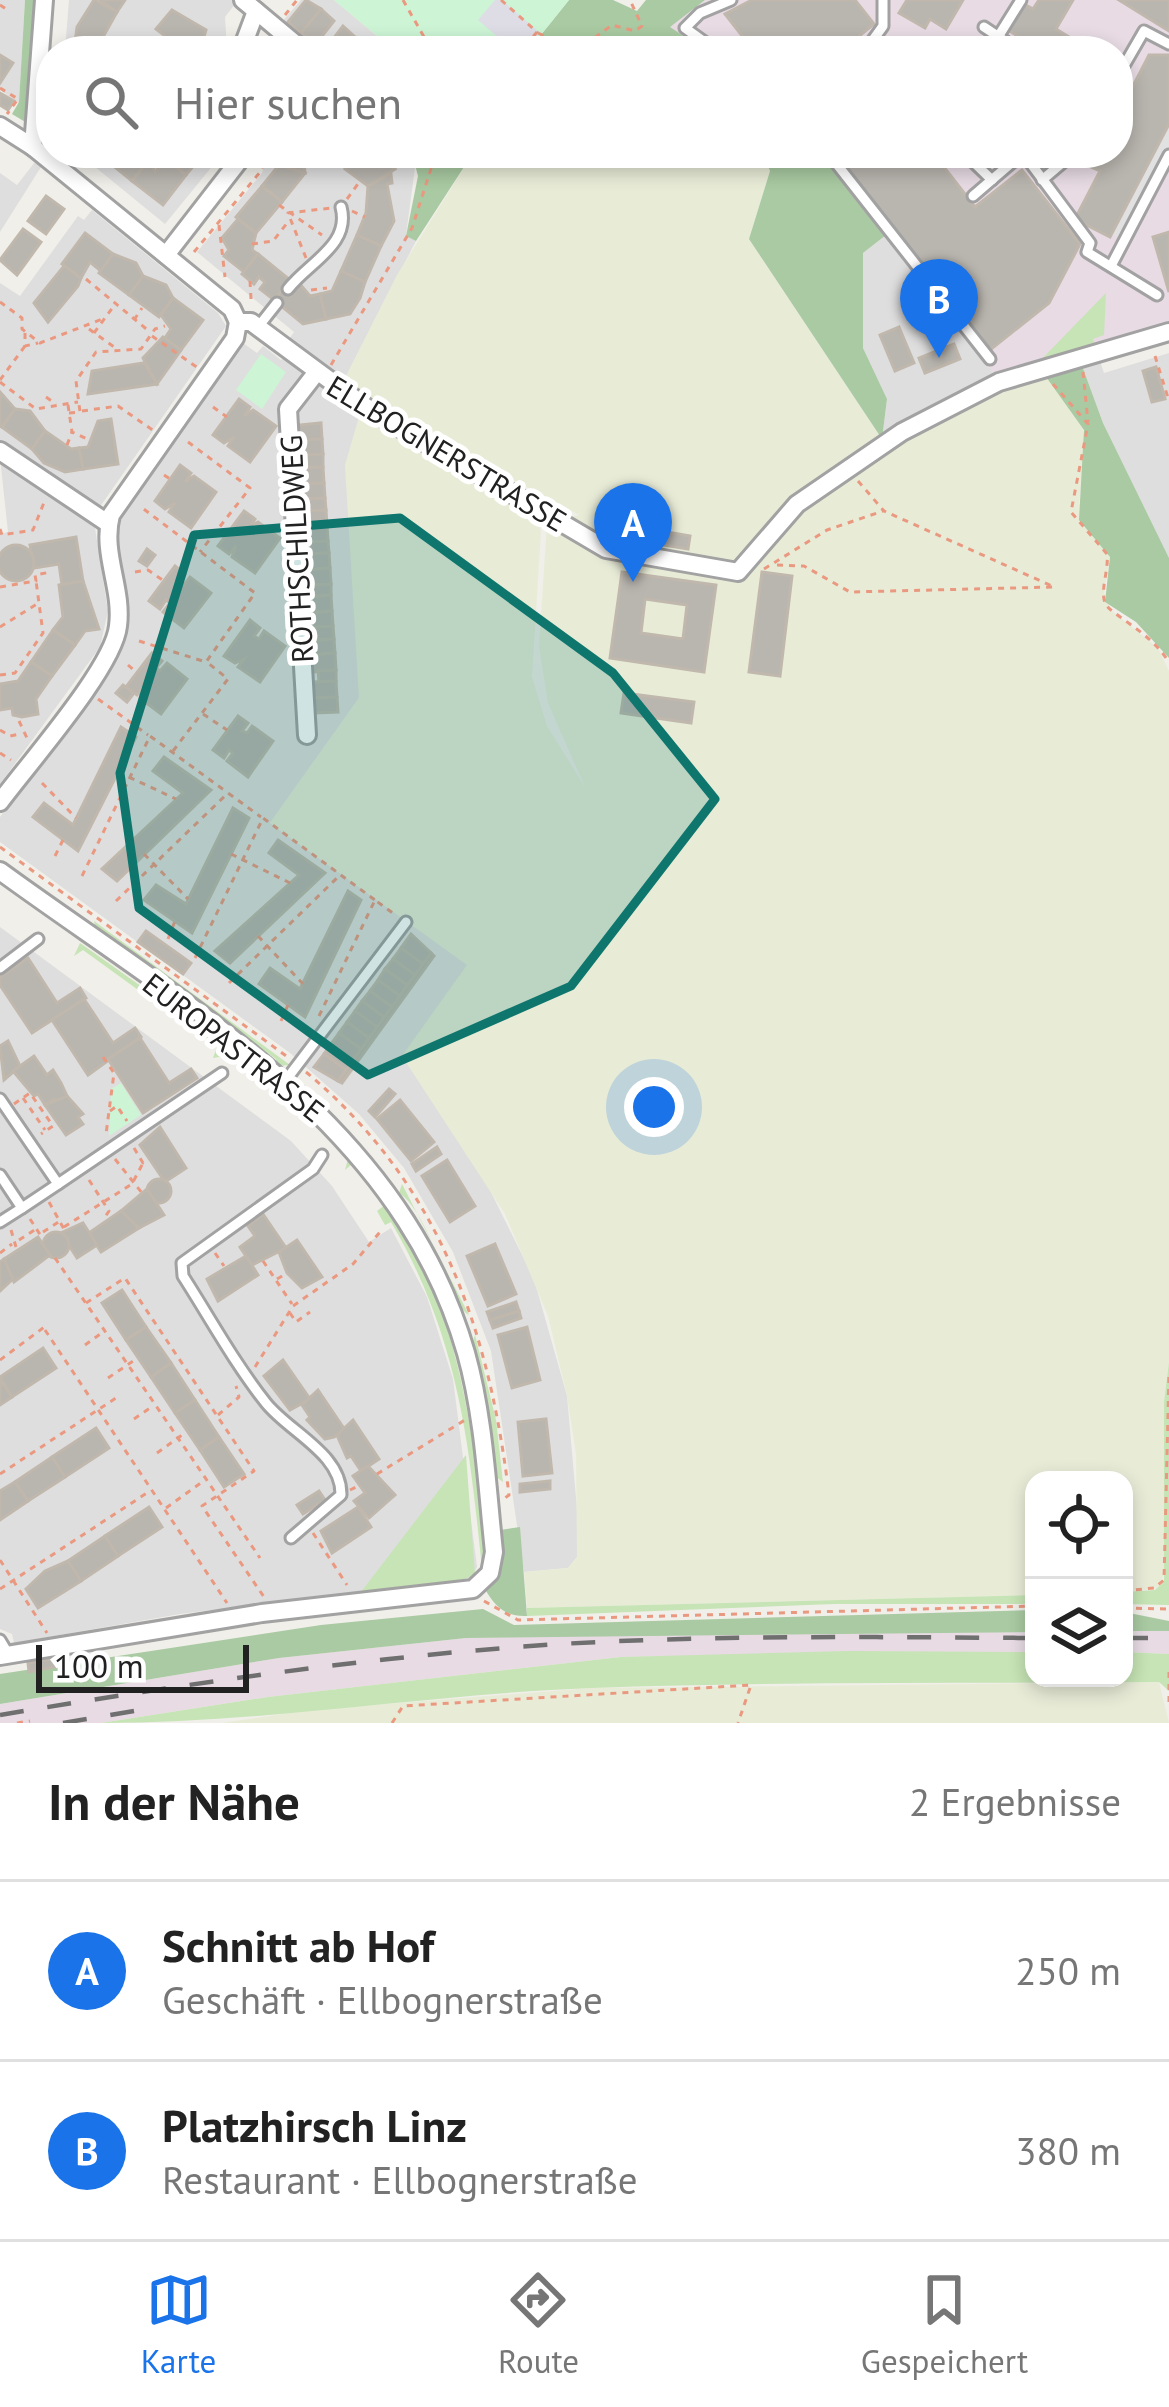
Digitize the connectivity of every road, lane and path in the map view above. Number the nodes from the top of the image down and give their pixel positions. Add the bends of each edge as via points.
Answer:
1 (44, 0) edge
2 (403, 0) edge
3 (501, 0) edge
4 (630, 0) edge
5 (731, 0) edge
6 (883, 0) edge
7 (1026, 1) edge
8 (0, 5) edge
9 (250, 5) edge
10 (9, 10) dead end
11 (984, 27) dead end
12 (537, 32) junction
13 (41, 36) edge
14 (244, 36) edge
15 (286, 36) edge
16 (423, 36) edge
17 (533, 36) edge
18 (545, 36) edge
19 (597, 36) edge
20 (696, 36) edge
21 (876, 36) edge
22 (997, 36) edge
23 (999, 36) edge
24 (1169, 44) edge
25 (1133, 50) edge
26 (0, 88) edge
27 (36, 107) edge
28 (5, 119) edge
29 (33, 147) junction
30 (36, 149) edge
31 (1169, 155) edge
32 (59, 168) edge
33 (233, 168) edge
34 (262, 168) edge
35 (431, 168) edge
36 (840, 168) edge
37 (980, 168) edge
38 (1006, 168) edge
39 (1034, 168) edge
40 (1056, 168) edge
41 (992, 180) junction
42 (1042, 180) junction
43 (360, 181) dead end
44 (251, 183) junction
45 (259, 190) dead end
46 (974, 196) dead end
47 (279, 206) dead end
48 (341, 207) junction
49 (288, 213) junction
50 (364, 217) dead end
51 (291, 220) junction
52 (218, 222) junction
53 (252, 244) dead end
54 (334, 244) junction
55 (194, 252) dead end
56 (166, 255) junction
57 (232, 262) dead end
58 (308, 264) junction
59 (1112, 266) junction
60 (86, 279) dead end
61 (250, 281) dead end
62 (112, 286) dead end
63 (318, 288) junction
64 (327, 288) dead end
65 (288, 289) dead end
66 (311, 290) dead end
67 (107, 294) junction
68 (1157, 295) dead end
69 (251, 299) dead end
70 (0, 302) edge
71 (277, 302) dead end
72 (114, 305) junction
73 (142, 308) dead end
74 (105, 318) junction
75 (134, 320) junction
76 (238, 322) junction
77 (166, 326) dead end
78 (258, 327) junction
79 (26, 332) junction
80 (1169, 332) edge
81 (151, 334) junction
82 (40, 343) junction
83 (25, 346) junction
84 (141, 349) junction
85 (117, 350) junction
86 (147, 353) dead end
87 (1155, 356) dead end
88 (990, 358) dead end
89 (1082, 358) junction
90 (0, 360) edge
91 (9, 367) junction
92 (201, 370) dead end
93 (1039, 371) junction
94 (319, 375) junction
95 (0, 381) edge
96 (46, 397) dead end
97 (1169, 401) edge
98 (78, 402) junction
99 (67, 404) junction
100 (57, 405) junction
101 (213, 407) dead end
102 (80, 412) junction
103 (69, 413) junction
104 (227, 417) dead end
105 (1088, 424) junction
106 (73, 432) junction
107 (155, 432) dead end
108 (87, 439) dead end
109 (188, 442) dead end
110 (68, 445) dead end
111 (0, 451) edge
112 (850, 467) junction
113 (164, 475) dead end
114 (170, 479) dead end
115 (49, 487) junction
116 (141, 507) dead end
117 (884, 511) junction
118 (224, 521) junction
119 (109, 524) junction
120 (232, 528) dead end
121 (0, 529) edge
122 (200, 552) junction
123 (51, 572) dead end
124 (135, 572) dead end
125 (36, 581) junction
126 (164, 581) dead end
127 (0, 587) edge
128 (39, 604) junction
129 (0, 627) edge
130 (229, 630) junction
131 (238, 636) dead end
132 (139, 641) dead end
133 (206, 662) junction
134 (1169, 663) edge
135 (128, 665) dead end
136 (137, 673) dead end
137 (0, 675) edge
138 (84, 688) junction
139 (202, 713) junction
140 (19, 722) dead end
141 (0, 730) edge
142 (227, 730) dead end
143 (22, 734) junction
144 (307, 735) dead end
145 (150, 736) junction
146 (34, 742) dead end
147 (172, 752) junction
148 (0, 753) edge
149 (17, 765) dead end
150 (118, 772) dead end
151 (201, 774) junction
152 (130, 778) junction
153 (196, 779) dead end
154 (42, 783) dead end
155 (228, 793) junction
156 (176, 799) dead end
157 (0, 802) edge
158 (76, 818) dead end
159 (263, 818) junction
160 (63, 840) dead end
161 (144, 854) dead end
162 (231, 854) dead end
163 (314, 855) junction
164 (55, 856) dead end
165 (242, 860) junction
166 (308, 861) dead end
167 (154, 864) junction
168 (0, 872) edge
169 (341, 875) junction
170 (82, 876) dead end
171 (290, 883) dead end
172 (188, 899) dead end
173 (375, 900) junction
174 (116, 901) dead end
175 (175, 922) dead end
176 (406, 922) joint
177 (345, 934) dead end
178 (258, 936) dead end
179 (38, 939) dead end
180 (168, 939) dead end
181 (357, 939) junction
182 (267, 946) junction
183 (194, 958) dead end
184 (0, 968) edge
185 (229, 983) dead end
186 (303, 984) dead end
187 (288, 1005) dead end
188 (317, 1020) dead end
189 (281, 1021) dead end
190 (103, 1057) dead end
191 (222, 1073) dead end
192 (286, 1080) junction
193 (23, 1097) junction
194 (3, 1104) edge
195 (108, 1112) junction
196 (46, 1131) junction
197 (130, 1135) junction
198 (30, 1142) junction
199 (107, 1150) junction
200 (322, 1156) dead end
201 (81, 1168) junction
202 (0, 1175) edge
203 (58, 1184) junction
204 (132, 1184) junction
205 (43, 1193) junction
206 (142, 1193) dead end
207 (104, 1204) junction
208 (22, 1208) junction
209 (105, 1217) dead end
210 (61, 1220) junction
211 (2, 1221) edge
212 (380, 1232) dead end
213 (40, 1234) junction
214 (16, 1244) junction
215 (0, 1252) edge
216 (55, 1258) dead end
217 (263, 1261) dead end
218 (287, 1273) dead end
219 (276, 1280) junction
220 (111, 1287) junction
221 (116, 1294) dead end
222 (139, 1300) junction
223 (86, 1303) junction
224 (132, 1305) dead end
225 (291, 1309) junction
226 (310, 1312) dead end
227 (111, 1322) dead end
228 (104, 1329) junction
229 (86, 1345) dead end
230 (14, 1351) junction
231 (136, 1359) dead end
232 (0, 1360) edge
233 (19, 1360) dead end
234 (127, 1365) junction
235 (1169, 1373) edge
236 (108, 1378) dead end
237 (249, 1378) junction
238 (193, 1380) junction
239 (185, 1385) dead end
240 (119, 1396) dead end
241 (160, 1396) dead end
242 (153, 1403) junction
243 (98, 1410) junction
244 (217, 1416) junction
245 (478, 1416) junction
246 (134, 1418) dead end
247 (67, 1430) junction
248 (185, 1433) dead end
249 (72, 1439) dead end
250 (177, 1439) junction
251 (157, 1453) dead end
252 (242, 1453) junction
253 (27, 1456) junction
254 (233, 1458) dead end
255 (32, 1466) dead end
256 (209, 1470) dead end
257 (0, 1474) edge
258 (377, 1474) dead end
259 (203, 1478) junction
260 (360, 1485) dead end
261 (152, 1490) junction
262 (353, 1490) dead end
263 (216, 1497) junction
264 (165, 1509) junction
265 (121, 1510) junction
266 (125, 1518) dead end
267 (305, 1522) junction
268 (81, 1536) junction
269 (290, 1538) dead end
270 (85, 1544) dead end
271 (260, 1558) dead end
272 (0, 1560) edge
273 (40, 1562) junction
274 (45, 1571) dead end
275 (13, 1580) junction
276 (0, 1589) edge
277 (466, 1590) junction
278 (1133, 1590) edge
279 (355, 1595) dead end
280 (268, 1604) dead end
281 (1025, 1606) edge
282 (1133, 1608) edge
283 (231, 1609) dead end
284 (1169, 1609) edge
285 (52, 1639) dead end
286 (4, 1648) edge
287 (1169, 1672) edge
288 (1169, 1708) edge
289 (29, 1721) edge
290 (17, 1723) edge
291 (392, 1723) edge
292 (738, 1723) edge

1 - 13 street
2 - 16 path
3 - 12 path
4 - 19 path via 642,26 635,32 612,25
5 - 20 lane via 685,28
6 - 21 lane
7 - 23 lane
8 - 10 path
9 - 14 street
9 - 15 street
11 - 22 lane
12 - 17 path
12 - 18 path
24 - 25 lane via 1144,31
26 - 28 path via 19,99
27 - 29 street
28 - 29 street
29 - 30 street
31 - 59 lane
32 - 56 street
33 - 56 street
34 - 44 path
35 - 94 path via 412,228
36 - 88 lane
37 - 41 lane
38 - 41 lane
39 - 42 lane
40 - 42 lane
41 - 46 lane
42 - 59 lane via 1090,243 1087,252
43 - 48 path
44 - 45 path
44 - 52 path
47 - 49 path
48 - 49 path
48 - 50 path
48 - 54 lane via 344,230
49 - 51 path
49 - 54 path
51 - 53 path via 272,241
51 - 58 path
52 - 55 path
52 - 57 path via 224,274
54 - 58 lane
56 - 76 street
58 - 63 path
58 - 65 lane
59 - 68 lane
60 - 67 path
61 - 69 path
62 - 67 path
63 - 64 path
63 - 66 path
67 - 72 path
70 - 79 path via 22,318
71 - 78 lane
72 - 74 path
72 - 75 path
73 - 75 path
74 - 82 path
74 - 85 path via 92,331
75 - 81 path
76 - 78 street, ELLBOGNERSTRASSE
76 - 119 street via 236,338
77 - 81 path
78 - 94 street, ELLBOGNERSTRASSE
79 - 82 path
79 - 83 path
80 - 89 street, ELLBOGNERSTRASSE
81 - 84 path
81 - 92 path
82 - 83 path
83 - 91 path
84 - 85 path
84 - 86 path
85 - 98 path via 96,352 76,381
87 - 97 path
89 - 93 street, ELLBOGNERSTRASSE
89 - 105 path
90 - 91 path
91 - 95 path
93 - 105 path
93 - 112 street, ELLBOGNERSTRASSE via 1000,382
94 - 112 street, ELLBOGNERSTRASSE via 606,549 632,557 738,572 784,515
94 - 144 street, ROTHSCHILDWEG via 288,409
95 - 100 path via 36,409
96 - 100 path
98 - 99 path
98 - 102 path
99 - 100 path
99 - 103 path
101 - 104 path
102 - 103 path
102 - 107 path via 118,406
103 - 106 path
105 - 134 path via 1071,512 1107,554 1102,598 1109,612 1144,631
106 - 108 path
106 - 110 path
109 - 118 path via 250,488
111 - 115 street
112 - 117 path
113 - 114 path
115 - 119 street
115 - 121 path via 33,530
116 - 122 path
117 - 117 path via 827,530 777,565 804,566 850,592 1054,587
118 - 120 path
118 - 122 path
119 - 138 street via 118,632
122 - 130 path via 255,593
123 - 125 path via 34,575
124 - 126 path
125 - 127 path
125 - 128 path
128 - 129 path
128 - 137 path via 44,633 15,673
130 - 131 path
130 - 133 path
132 - 133 path
133 - 139 path via 228,679
135 - 136 path
138 - 145 path
138 - 157 street
139 - 142 path
139 - 147 path
140 - 143 path
141 - 143 path
143 - 146 path
145 - 147 path
145 - 152 path
147 - 151 path
148 - 149 path
150 - 152 path
151 - 153 path
151 - 155 path
152 - 156 path
152 - 170 path
154 - 158 path
155 - 159 path
155 - 167 path
159 - 163 path
159 - 165 path
160 - 164 path
161 - 167 path
162 - 165 path
163 - 166 path
163 - 169 path
165 - 171 path
165 - 183 path
167 - 172 path
167 - 174 path
168 - 192 street, EUROPASTRASSE
169 - 173 path
169 - 182 path
173 - 176 path
173 - 181 path
175 - 180 path
176 - 192 lane
177 - 181 path
178 - 182 path
179 - 184 lane
181 - 188 path
182 - 185 path
182 - 186 path
187 - 189 path
190 - 195 path via 114,1073
191 - 197 lane
192 - 245 street, EUROPASTRASSE via 362,1158 417,1238 459,1330
193 - 194 path
193 - 196 path
193 - 196 path via 31,1092 53,1126
194 - 198 lane
195 - 197 path via 117,1106
195 - 199 path
196 - 198 path
197 - 199 lane
197 - 204 path via 145,1162
198 - 203 lane
199 - 201 lane
199 - 204 path
200 - 237 lane via 182,1263
201 - 203 lane
201 - 207 path
202 - 208 lane
203 - 205 lane
204 - 206 path
204 - 207 path
205 - 208 lane
205 - 210 path
207 - 209 path
207 - 210 path via 64,1229
208 - 211 lane
208 - 213 path
210 - 213 path
211 - 214 path
212 - 225 path
213 - 214 path
214 - 215 path
216 - 223 path
217 - 219 path
218 - 219 path
219 - 225 path
220 - 221 path
220 - 222 path via 124,1277
220 - 223 path
222 - 224 path
222 - 238 path
223 - 228 path
225 - 226 path via 296,1322
225 - 237 path
227 - 228 path
228 - 229 path
228 - 234 path
230 - 232 path
230 - 233 path
230 - 243 path via 46,1328
231 - 234 path
234 - 236 path
234 - 242 path
235 - 278 path via 1164,1580
237 - 244 path
237 - 267 lane via 341,1483 341,1496
238 - 239 path
238 - 244 path
240 - 243 path
241 - 242 path
242 - 246 path
242 - 250 path
243 - 247 path
243 - 261 path
244 - 252 path
245 - 258 path
245 - 277 street, EUROPASTRASSE via 494,1552 490,1573
247 - 249 path
247 - 253 path
248 - 250 path
250 - 251 path
250 - 259 path
252 - 254 path
252 - 263 path via 254,1472
253 - 255 path
253 - 257 path
256 - 259 path
259 - 263 path
259 - 264 path
260 - 262 path
261 - 264 path
261 - 265 path
263 - 271 path
263 - 280 path via 202,1506
264 - 283 path
265 - 266 path
265 - 268 path
267 - 269 lane
267 - 279 path
268 - 270 path
268 - 273 path
272 - 275 path
273 - 274 path
273 - 275 path
275 - 276 path
275 - 285 path
277 - 281 path via 518,1620
277 - 286 street
282 - 284 path
287 - 288 path
289 - 290 path
291 - 292 path via 404,1706 751,1685

